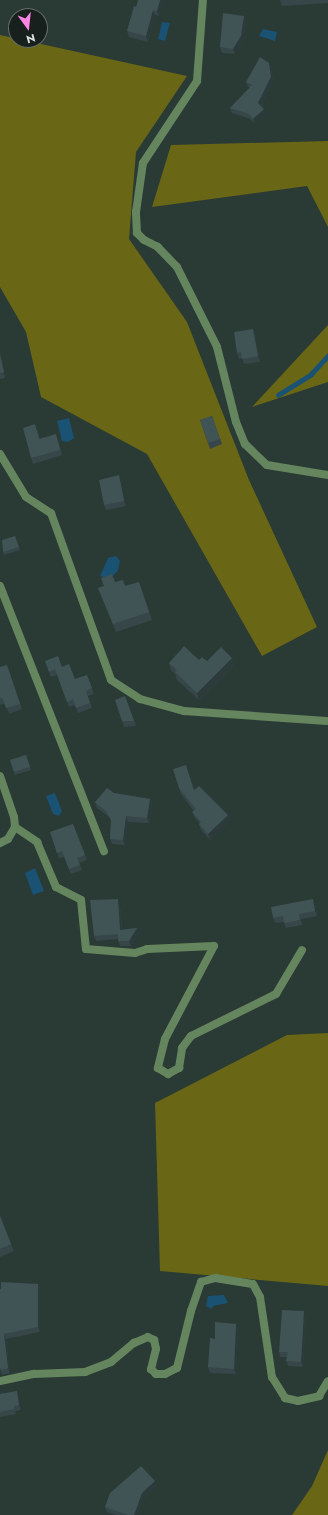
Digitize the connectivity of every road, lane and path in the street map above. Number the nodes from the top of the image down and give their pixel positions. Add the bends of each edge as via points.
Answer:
1 (202, 0) edge
2 (0, 454) edge
3 (328, 475) edge
4 (0, 586) edge
5 (327, 721) dead end
6 (0, 776) edge
7 (15, 827) junction
8 (0, 843) edge
9 (104, 851) dead end
10 (302, 950) dead end
11 (0, 1381) edge
12 (328, 1381) edge

1 - 3 street via 196,81 143,163 136,212 137,233 158,247 177,268 217,347 236,422 245,444 267,465
2 - 5 street via 26,497 50,513 111,680 140,699 184,711
4 - 9 street
6 - 7 street
7 - 8 street via 8,839
7 - 10 street via 37,842 56,887 81,900 86,949 135,954 147,949 214,946 165,1039 158,1068 168,1074 179,1068 182,1048 191,1036 276,994
11 - 12 street via 34,1374 85,1372 111,1362 134,1343 148,1337 154,1340 156,1349 151,1368 156,1374 165,1374 177,1368 195,1296 201,1282 215,1278 253,1284 260,1297 272,1377 285,1398 298,1401 319,1396

